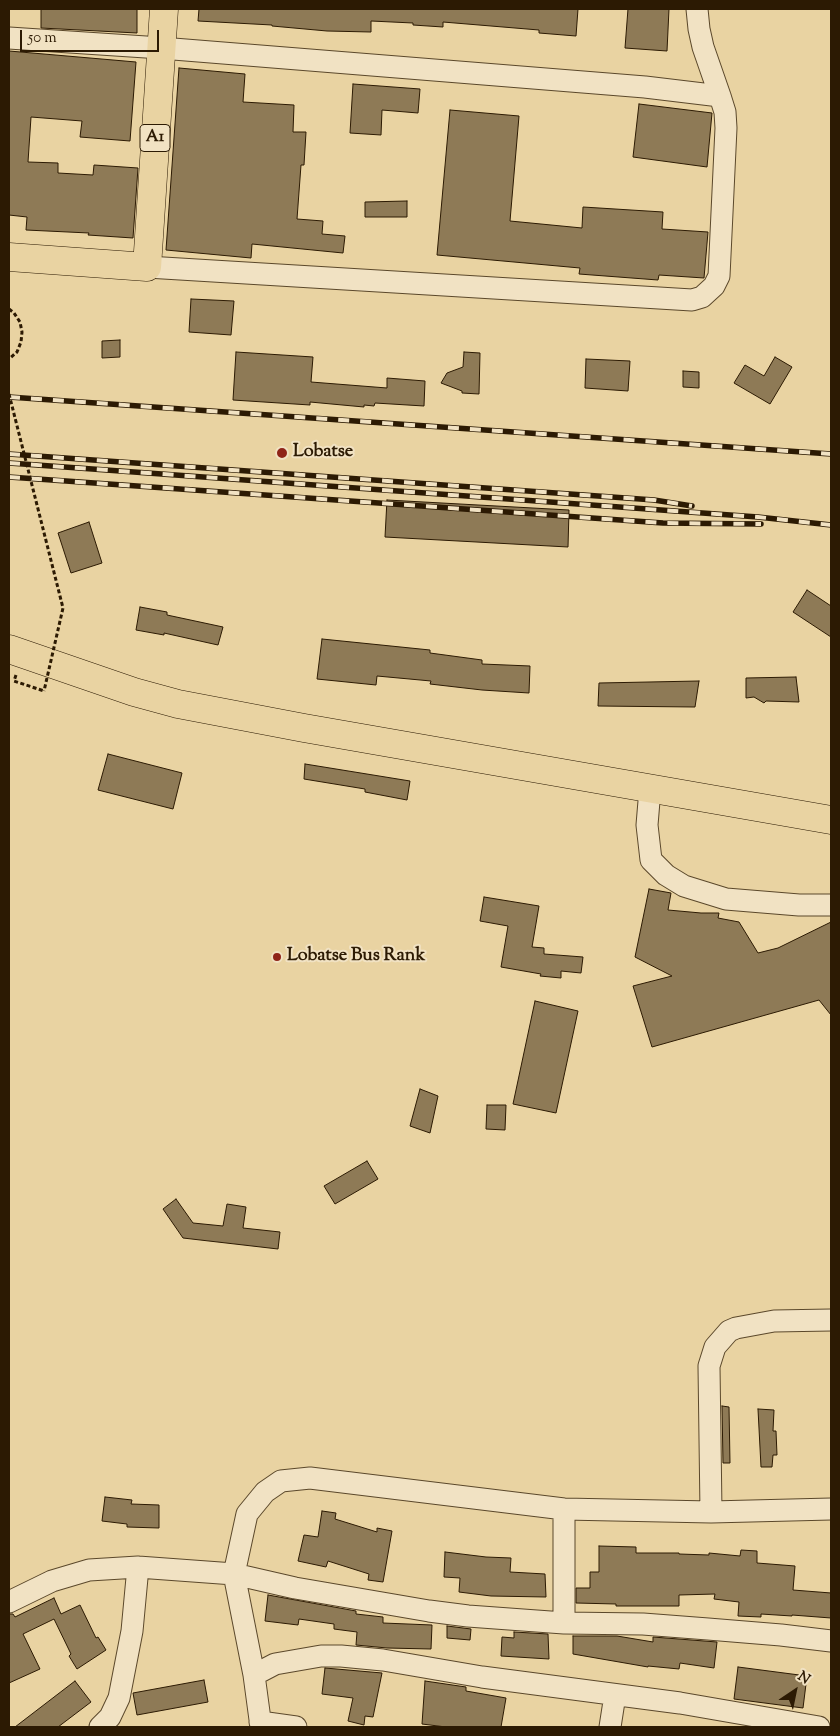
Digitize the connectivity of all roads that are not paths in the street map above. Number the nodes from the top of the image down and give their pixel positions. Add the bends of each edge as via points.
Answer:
1 (164, 9) edge
2 (697, 9) edge
3 (9, 38) edge
4 (161, 48) junction
5 (720, 96) junction
6 (9, 256) edge
7 (147, 267) junction
8 (9, 649) edge
9 (650, 789) junction
10 (831, 820) edge
11 (831, 905) edge
12 (831, 1320) edge
13 (564, 1509) junction
14 (831, 1509) edge
15 (711, 1512) junction
16 (138, 1567) junction
17 (234, 1574) junction
18 (9, 1602) edge
19 (564, 1623) junction
20 (831, 1641) edge
21 (254, 1675) junction
22 (616, 1695) junction
23 (261, 1725) edge
24 (100, 1727) edge
25 (296, 1727) edge
26 (610, 1727) edge
27 (819, 1727) edge

1 - 4 main road, A1
2 - 5 street via 703,47
3 - 4 street
4 - 5 street via 645,87
4 - 7 main road, A1
5 - 7 street via 726,128 719,276 710,291 692,300
6 - 7 main road
8 - 9 main road via 178,704
9 - 10 main road
9 - 11 street via 647,825 651,860 666,875 684,886 726,900
12 - 15 street via 774,1321 736,1328 715,1347 709,1366
13 - 15 street
13 - 17 street via 310,1478 281,1481 265,1492 247,1514
13 - 19 street
14 - 15 street
16 - 17 street
16 - 18 street via 89,1570 52,1581
16 - 24 street via 132,1630 119,1698 110,1718
17 - 19 street via 428,1611
17 - 21 street
19 - 20 street via 781,1634
21 - 22 street via 276,1664 341,1656
21 - 23 street
22 - 26 street
22 - 27 street
23 - 25 street

